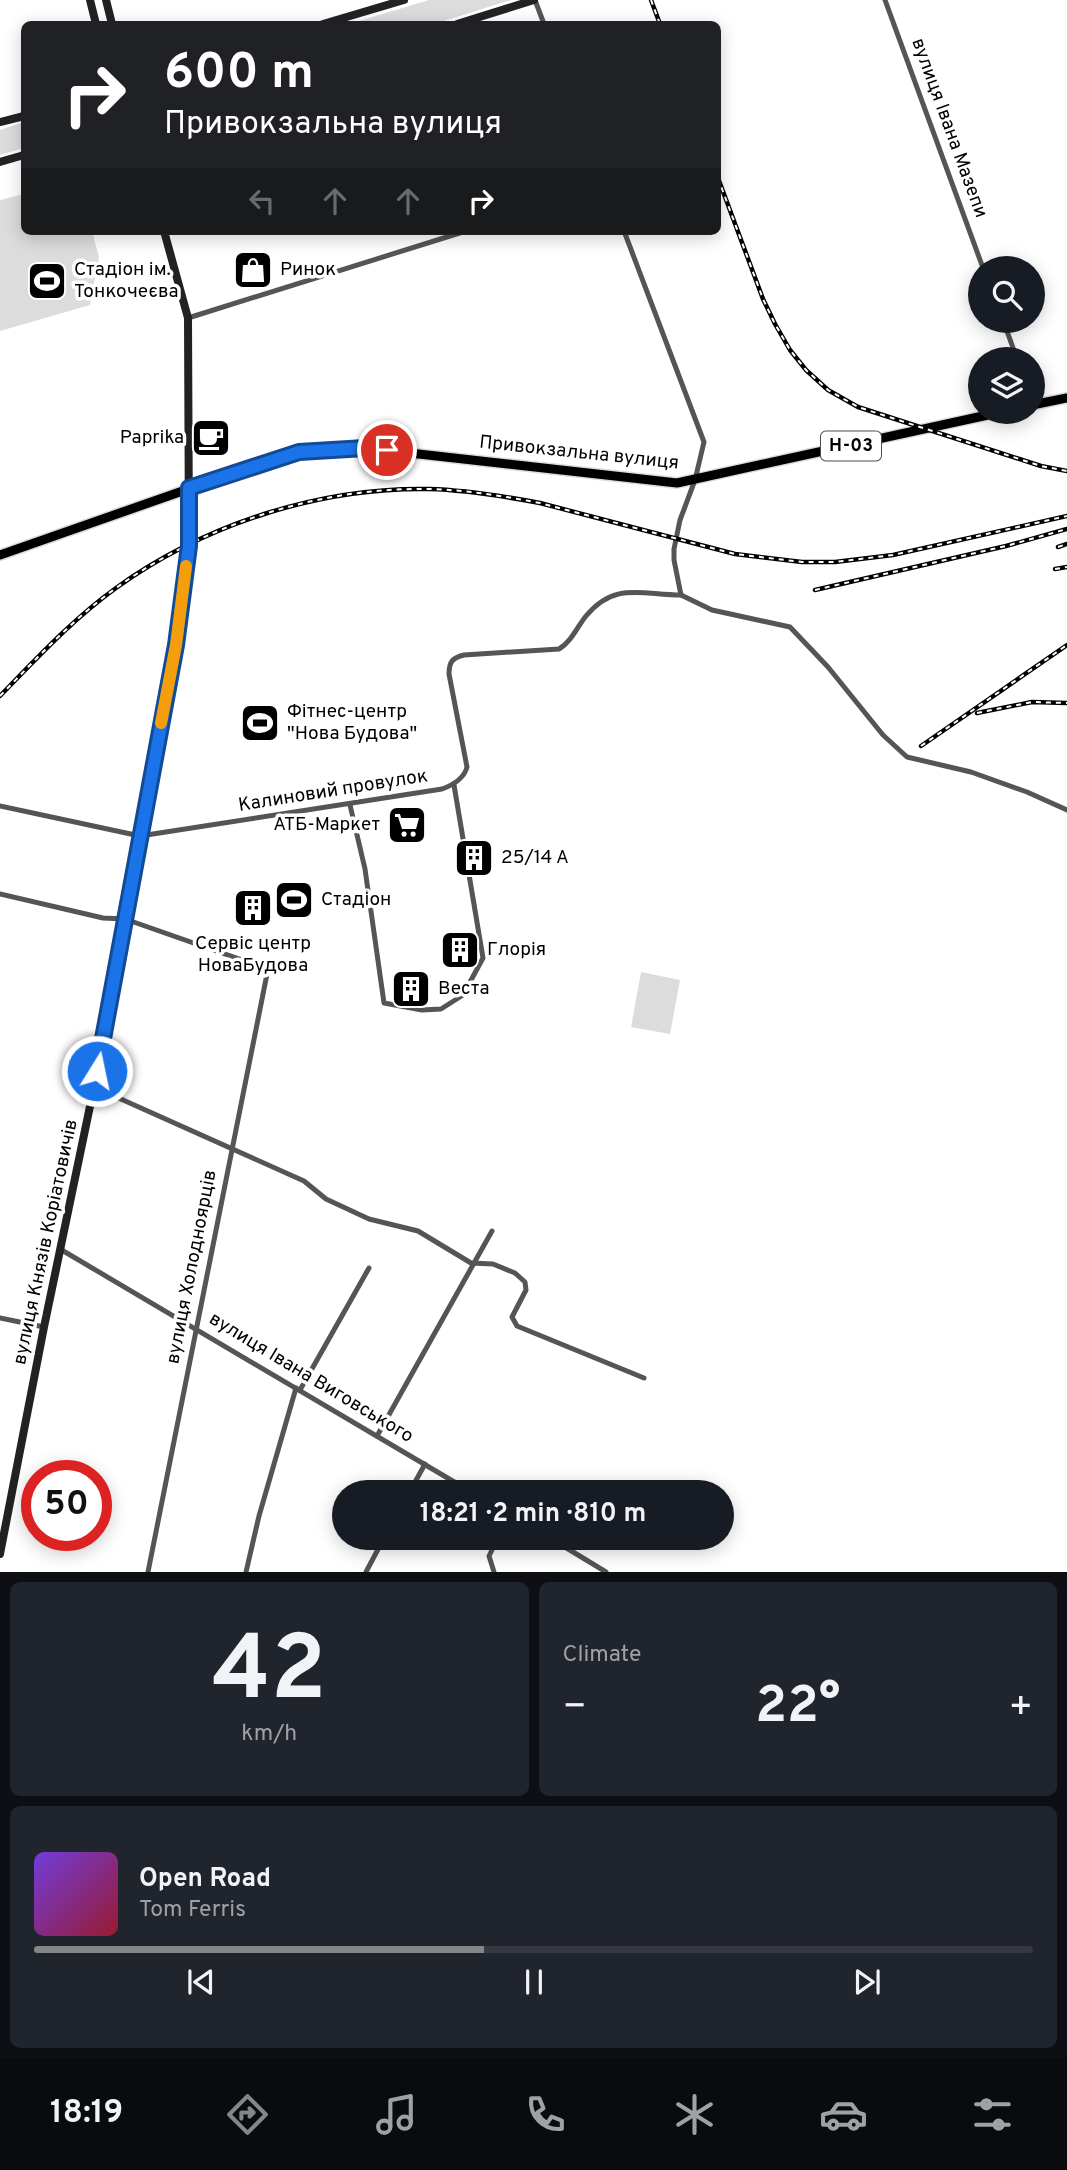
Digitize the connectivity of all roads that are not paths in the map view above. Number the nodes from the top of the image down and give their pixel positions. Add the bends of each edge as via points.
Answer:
1 (90, 0) edge
2 (106, 0) edge
3 (404, 0) edge
4 (534, 0) edge
5 (885, 0) edge
6 (95, 21) edge
7 (111, 21) edge
8 (333, 21) edge
9 (467, 21) edge
10 (543, 21) edge
11 (21, 117) edge
12 (0, 122) edge
13 (21, 156) edge
14 (0, 162) edge
15 (165, 235) edge
16 (453, 235) edge
17 (626, 235) edge
18 (979, 256) edge
19 (188, 318) junction
20 (1067, 398) edge
21 (1045, 402) edge
22 (968, 419) edge
23 (695, 480) junction
24 (189, 488) junction
25 (0, 555) edge
26 (681, 595) junction
27 (454, 785) junction
28 (350, 805) junction
29 (0, 806) edge
30 (1067, 810) edge
31 (140, 836) junction
32 (0, 894) edge
33 (125, 919) junction
34 (94, 1087) junction
35 (231, 1150) junction
36 (492, 1231) dead end
37 (60, 1249) junction
38 (474, 1263) junction
39 (369, 1268) dead end
40 (0, 1318) edge
41 (44, 1327) junction
42 (196, 1329) junction
43 (644, 1378) dead end
44 (298, 1389) junction
45 (377, 1436) junction
46 (425, 1464) junction
47 (416, 1480) edge
48 (451, 1480) edge
49 (378, 1550) edge
50 (492, 1550) edge
51 (570, 1550) edge
52 (0, 1554) edge
53 (148, 1572) edge
54 (246, 1572) edge
55 (366, 1572) edge
56 (494, 1572) edge
57 (606, 1572) edge

1 - 6 main road
2 - 7 main road
3 - 8 main road
4 - 9 main road
4 - 10 street
5 - 18 street, вулиця Івана Мазепи
11 - 12 main road
13 - 14 main road
15 - 19 main road, вулиця Князів Коріатовичів
16 - 19 street
17 - 23 street via 704,442
19 - 24 main road, вулиця Князів Коріатовичів
20 - 21 main road
22 - 23 main road, Привокзальна вулиця / Н-03
23 - 24 main road, Привокзальна вулиця / Н-03 via 677,483 365,448 299,452
23 - 26 street via 674,549
24 - 25 main road, Н-03
24 - 31 main road, вулиця Князів Коріатовичів via 189,546 176,645
26 - 27 street, Калиновий провулок via 612,594 595,605 568,644 559,649 454,658 449,674 467,767
26 - 30 street via 712,610 790,626 907,757 971,772
27 - 28 street, Калиновий провулок
27 - 28 street via 483,958 463,995 441,1009 384,1003 365,870
28 - 31 street, Калиновий провулок
29 - 31 street, Калиновий провулок
31 - 33 main road, вулиця Князів Коріатовичів
32 - 33 street
33 - 34 main road, вулиця Князів Коріатовичів
33 - 35 street, вулиця Холодноярців via 268,969
34 - 35 street
34 - 37 main road, вулиця Князів Коріатовичів
35 - 38 street via 304,1181 348,1210 418,1231
35 - 42 street, вулиця Холодноярців
36 - 38 street
37 - 41 main road, вулиця Князів Коріатовичів
37 - 42 street, вулиця Івана Виговського
38 - 43 street via 503,1267 525,1282 525,1294 512,1317 518,1328
38 - 45 street
39 - 44 street
40 - 41 street
41 - 52 main road, вулиця Князів Коріатовичів
42 - 44 street, вулиця Івана Виговського
42 - 53 street, вулиця Холодноярців
44 - 45 street, вулиця Івана Виговського
44 - 54 street
45 - 46 street, вулиця Івана Виговського
46 - 47 street
46 - 48 street, вулиця Івана Виговського
49 - 55 street
50 - 56 street via 489,1556
51 - 57 street

